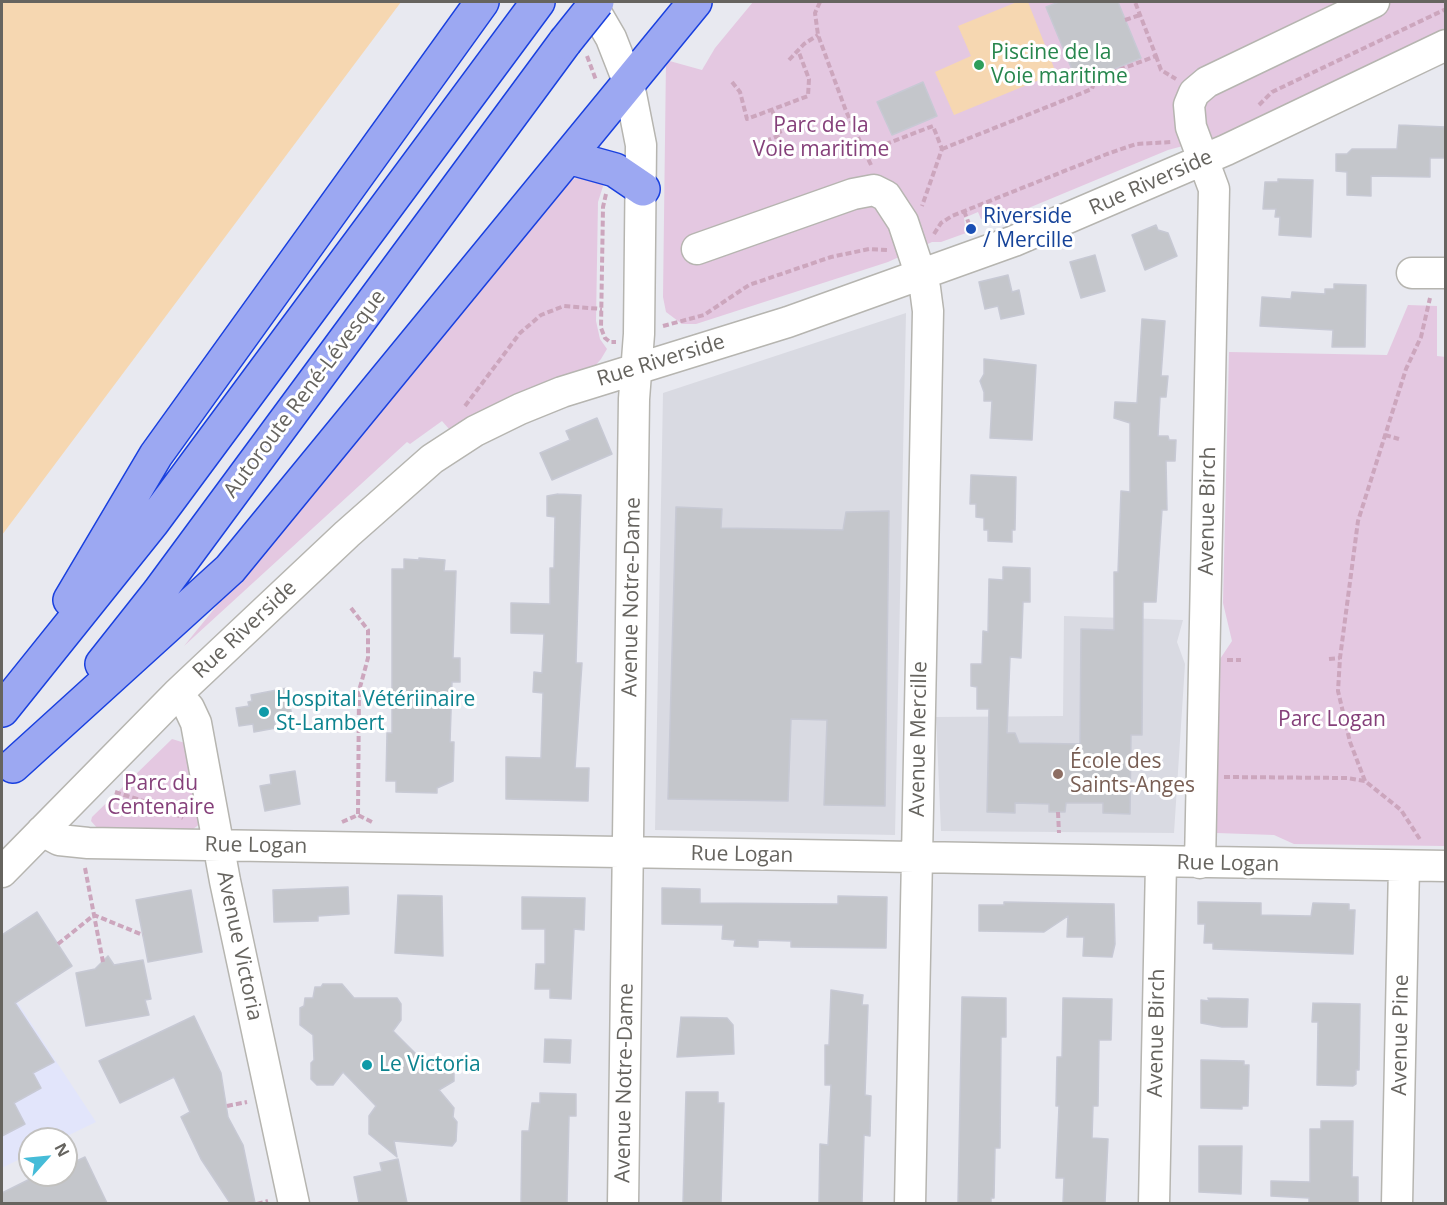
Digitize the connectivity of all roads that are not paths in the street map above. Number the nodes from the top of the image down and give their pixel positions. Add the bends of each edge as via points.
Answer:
1 (482, 2) edge
2 (538, 2) edge
3 (590, 2) edge
4 (597, 2) edge
5 (695, 2) edge
6 (1374, 2) edge
7 (1446, 45) edge
8 (629, 84) junction
9 (568, 157) junction
10 (1205, 160) junction
11 (642, 189) junction
12 (697, 249) dead end
13 (1413, 273) dead end
14 (922, 275) junction
15 (1438, 285) edge
16 (637, 369) junction
17 (177, 694) junction
18 (8, 702) edge
19 (7, 773) edge
20 (42, 831) junction
21 (218, 846) junction
22 (628, 852) junction
23 (916, 857) junction
24 (1425, 860) edge
25 (1161, 863) junction
26 (1200, 863) junction
27 (2, 872) edge
28 (294, 1203) edge
29 (623, 1203) edge
30 (910, 1203) edge
31 (1154, 1203) edge
32 (1397, 1203) edge

1 - 18 highway via 156,455
2 - 18 highway via 152,523
3 - 8 street, Avenue Notre-Dame via 611,38
4 - 19 highway, Autoroute René-Lévesque, bridge via 159,592
5 - 8 highway
6 - 10 street, Avenue Birch via 1214,79 1194,93 1189,118
7 - 10 street, Rue Riverside
8 - 9 highway
8 - 11 street, Avenue Notre-Dame via 640,133
9 - 11 highway via 615,170
9 - 19 highway via 230,569
10 - 14 street, Rue Riverside via 1054,225
10 - 26 street, Avenue Birch via 1214,189
11 - 16 street, Avenue Notre-Dame
12 - 14 street, Avenue Mercille via 874,190 886,196 898,212
13 - 15 street
14 - 16 street, Rue Riverside
14 - 23 street, Avenue Mercille via 928,311
16 - 17 street, Rue Riverside via 537,401 444,450 391,494
16 - 22 street, Avenue Notre-Dame
17 - 20 street, Rue Riverside
17 - 21 street, Avenue Victoria via 196,723
20 - 21 street, Rue Logan via 64,842
20 - 27 street, Rue Riverside
21 - 22 street, Rue Logan
21 - 28 street, Avenue Victoria
22 - 23 street, Rue Logan
22 - 29 street, Avenue Notre-Dame
23 - 25 street, Rue Logan
23 - 30 street, Avenue Mercille
24 - 26 street, Rue Logan
24 - 32 street, Avenue Pine
25 - 26 street, Rue Logan
25 - 31 street, Avenue Birch

